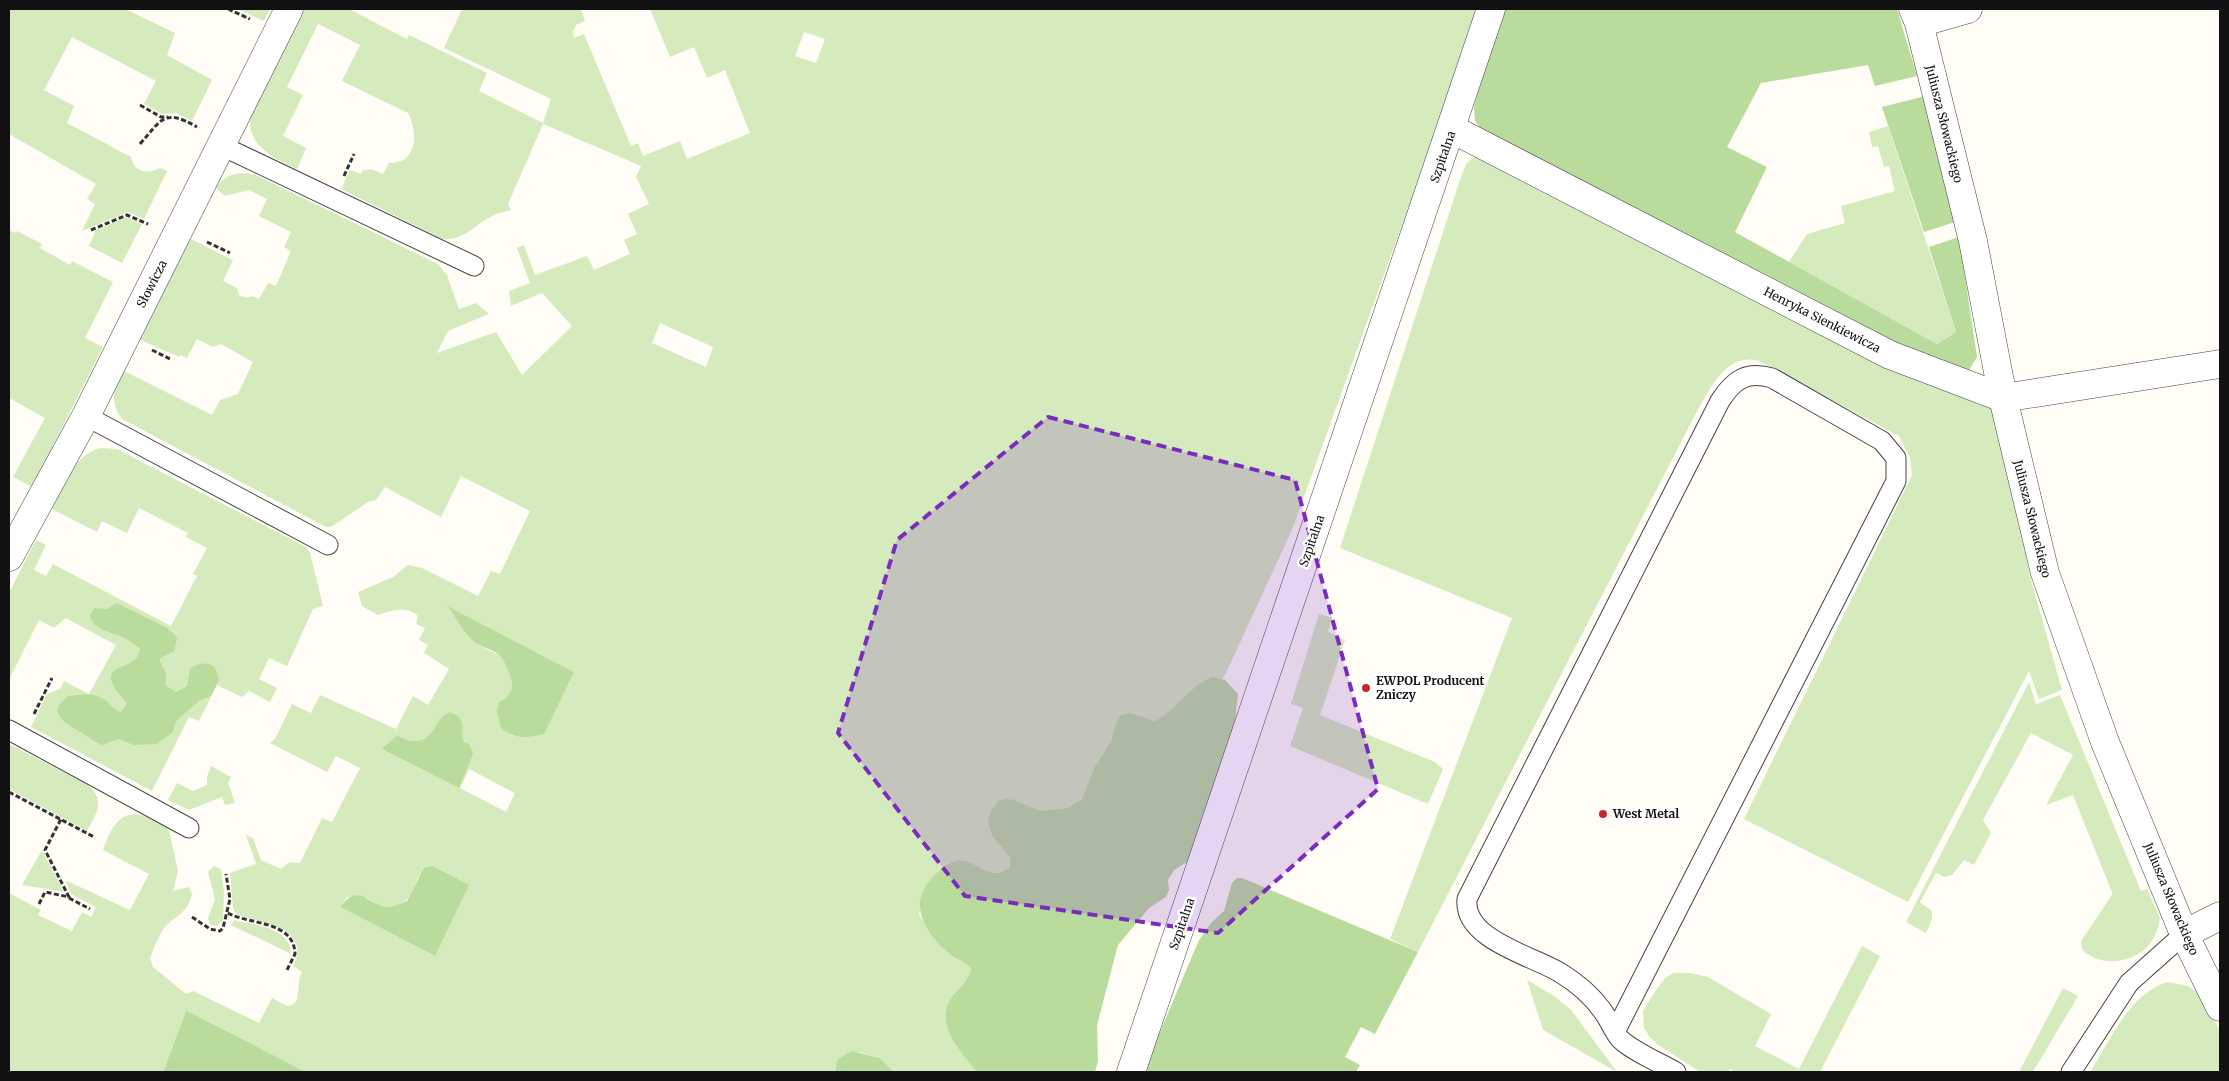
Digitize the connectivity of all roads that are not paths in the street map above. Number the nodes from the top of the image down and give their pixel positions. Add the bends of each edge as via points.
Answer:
1 (289, 9) edge
2 (1491, 9) edge
3 (1968, 9) edge
4 (1916, 16) edge
5 (1452, 129) junction
6 (223, 144) junction
7 (474, 266) dead end
8 (2220, 364) edge
9 (2003, 398) junction
10 (86, 416) junction
11 (328, 545) dead end
12 (9, 557) edge
13 (15, 733) edge
14 (189, 828) dead end
15 (2220, 916) edge
16 (2184, 934) junction
17 (2220, 1007) edge
18 (1615, 1032) junction
19 (1132, 1072) edge
20 (1676, 1072) edge
21 (2072, 1072) edge

1 - 6 street, Słowicza
2 - 5 street, Szpitalna
3 - 4 street
4 - 9 street, Juliusza Słowackiego via 1973,240
5 - 9 street, Henryka Sienkiewicza via 1890,355
5 - 19 street, Szpitalna
6 - 7 lane
6 - 10 street, Słowicza
8 - 9 street, Henryka Sienkiewicza
9 - 16 street, Juliusza Słowackiego via 2045,573 2105,742
10 - 11 lane
10 - 12 street, Słowicza
13 - 14 lane
15 - 16 street
16 - 17 street, Juliusza Słowackiego
16 - 21 lane via 2129,983
18 - 18 lane via 1596,1001 1579,985 1479,930 1467,914 1467,899 1720,401 1736,382 1758,374 1772,378 1882,441 1896,458 1897,475 1891,493
18 - 20 lane via 1624,1042

